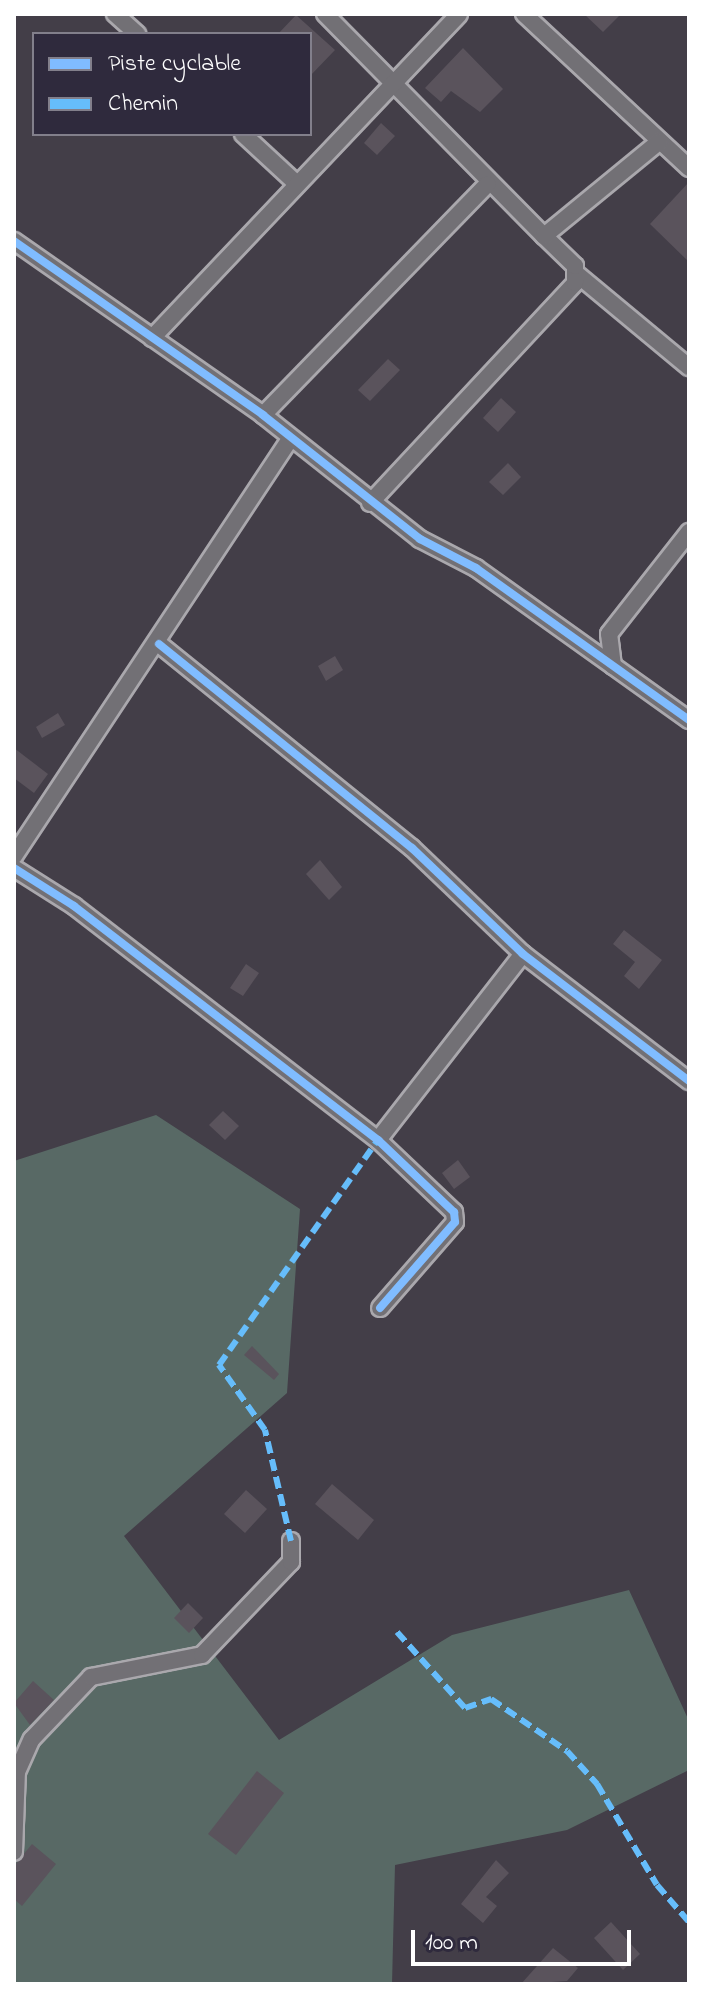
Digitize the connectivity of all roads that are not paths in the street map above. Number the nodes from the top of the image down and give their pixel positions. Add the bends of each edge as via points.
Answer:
1 (115, 14) edge
2 (325, 14) edge
3 (459, 14) edge
4 (524, 14) edge
5 (135, 32) edge
6 (389, 82) junction
7 (245, 136) edge
8 (659, 142) junction
9 (689, 168) edge
10 (296, 183) junction
11 (488, 184) junction
12 (544, 236) junction
13 (14, 241) edge
14 (578, 275) junction
15 (152, 338) junction
16 (689, 367) edge
17 (263, 415) junction
18 (289, 441) junction
19 (370, 503) junction
20 (689, 532) edge
21 (572, 634) junction
22 (609, 634) junction
23 (159, 644) junction
24 (613, 666) junction
25 (689, 720) edge
26 (14, 856) edge
27 (14, 868) edge
28 (523, 954) junction
29 (689, 1081) edge
30 (378, 1140) junction
31 (380, 1308) dead end
32 (291, 1541) dead end
33 (14, 1852) edge

1 - 5 street
2 - 6 street
3 - 6 street
4 - 8 street
6 - 10 street
6 - 11 street
7 - 10 street
8 - 9 street
8 - 12 street
10 - 15 street
11 - 12 street
11 - 17 street
12 - 14 street
13 - 15 street
14 - 16 street
14 - 19 street
15 - 17 street
17 - 18 street
18 - 19 street
18 - 23 street via 178,601
19 - 21 street
20 - 22 street
21 - 22 street
21 - 24 street
22 - 24 street
23 - 26 street
23 - 28 street via 412,848
24 - 25 street
27 - 30 street via 74,906
28 - 29 street
28 - 30 street
30 - 31 street via 457,1216
32 - 33 street via 291,1562 202,1655 91,1677 32,1739 17,1772

